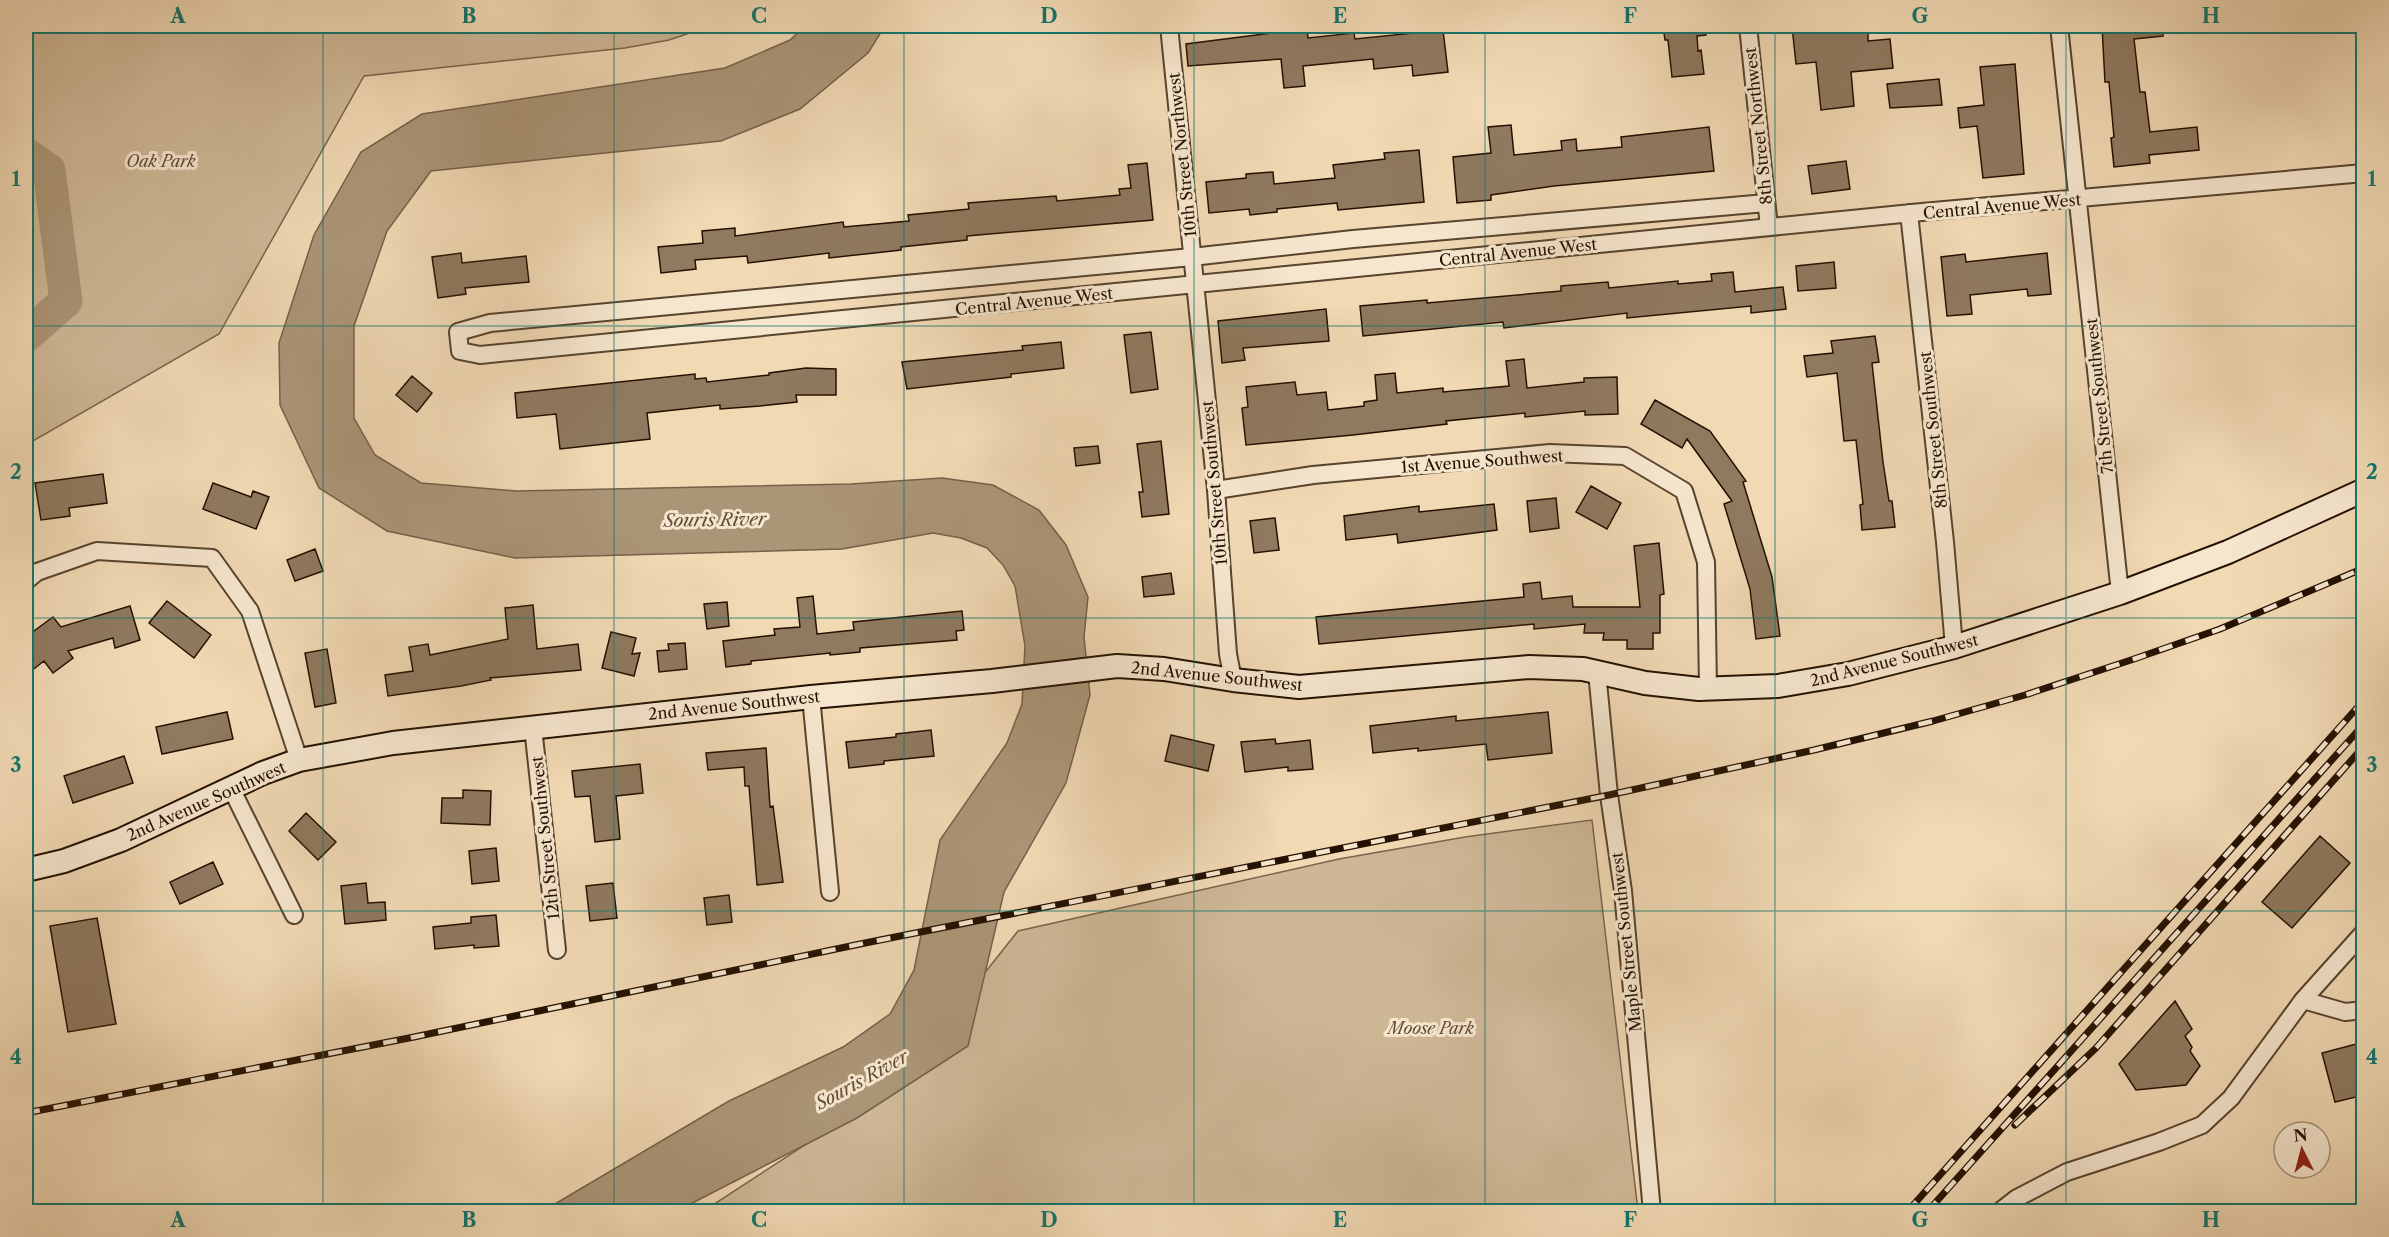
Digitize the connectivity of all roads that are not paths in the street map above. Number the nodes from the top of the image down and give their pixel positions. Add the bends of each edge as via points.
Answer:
1 (1169, 26) edge
2 (1748, 26) edge
3 (2059, 26) edge
4 (2364, 173) edge
5 (2077, 200) junction
6 (1766, 203) junction
7 (1910, 213) junction
8 (1769, 227) junction
9 (1192, 257) junction
10 (1195, 285) junction
11 (1216, 490) junction
12 (2364, 490) edge
13 (26, 581) edge
14 (2120, 593) junction
15 (1954, 647) junction
16 (1597, 672) junction
17 (1233, 680) junction
18 (1708, 688) junction
19 (811, 697) junction
20 (533, 727) junction
21 (299, 760) junction
22 (231, 788) junction
23 (26, 870) edge
24 (830, 892) dead end
25 (294, 915) dead end
26 (2364, 932) edge
27 (557, 950) dead end
28 (2303, 1000) junction
29 (2364, 1010) edge
30 (1652, 1212) edge
31 (2000, 1212) edge

1 - 9 street, 10th Street Northwest
2 - 6 street, 8th Street Northwest
3 - 5 street, 7th Street Southwest
4 - 5 street, Central Avenue West
5 - 7 street, Central Avenue West
5 - 14 street, 7th Street Southwest
6 - 8 street, 8th Street Northwest
6 - 9 street
7 - 8 street, Central Avenue West
7 - 15 street, 8th Street Southwest
8 - 10 street, Central Avenue West
9 - 10 street, 10th Street Northwest
9 - 10 street, Central Avenue West via 490,323 458,332 459,351 480,355
10 - 11 street, 10th Street Southwest
11 - 17 street, 10th Street Southwest
11 - 18 street, 1st Avenue Southwest via 1313,475 1550,453 1625,456 1684,491 1706,562
12 - 14 street, 2nd Avenue Southwest via 2228,552
13 - 21 street via 36,572 97,551 212,558 250,611
14 - 15 street, 2nd Avenue Southwest
15 - 18 street, 2nd Avenue Southwest via 1848,674 1778,686
16 - 17 street, 2nd Avenue Southwest via 1529,667 1299,687
16 - 18 street, 2nd Avenue Southwest via 1645,683
16 - 30 street, Maple Street Southwest via 1623,891
17 - 19 street, 2nd Avenue Southwest via 1117,666
19 - 20 street, 2nd Avenue Southwest
19 - 24 street
20 - 21 street, 2nd Avenue Southwest via 393,743
20 - 27 street, 12th Street Southwest
21 - 22 street, 2nd Avenue Southwest
22 - 23 street, 2nd Avenue Southwest via 121,840
22 - 25 street
26 - 28 street
28 - 29 street via 2345,1012
28 - 31 street via 2231,1098 2202,1125 2067,1172 2017,1198

